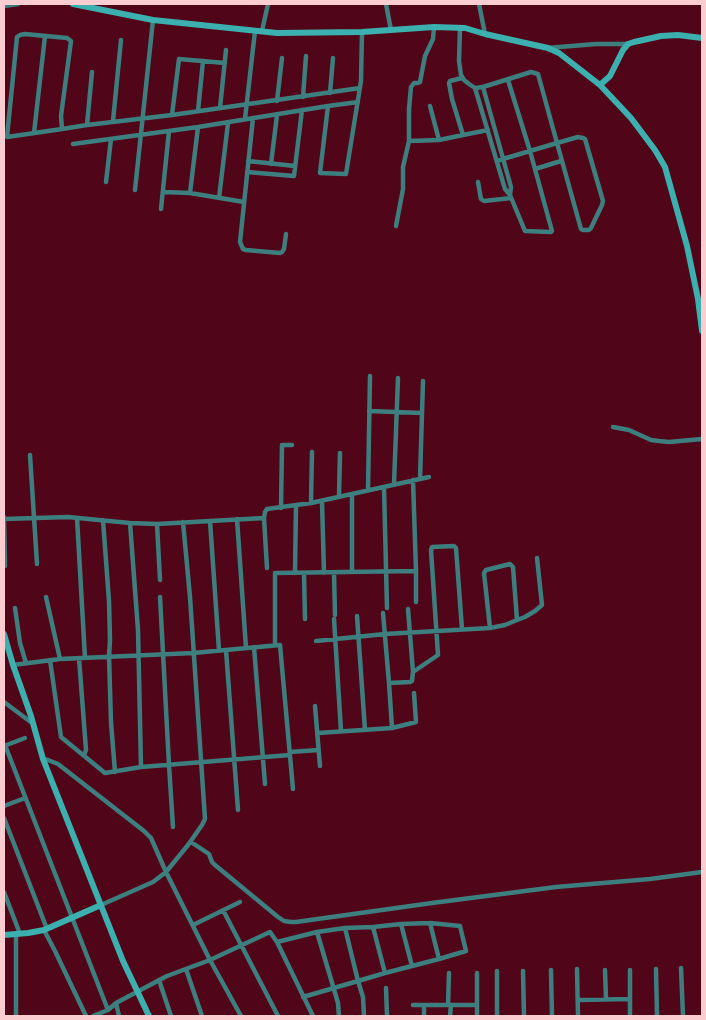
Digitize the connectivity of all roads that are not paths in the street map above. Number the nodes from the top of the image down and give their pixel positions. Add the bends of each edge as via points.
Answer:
1 (18, 4) edge
2 (73, 4) edge
3 (268, 4) edge
4 (386, 4) edge
5 (479, 4) edge
6 (4, 6) edge
7 (153, 20) junction
8 (434, 27) junction
9 (463, 28) junction
10 (391, 30) junction
11 (258, 31) junction
12 (362, 32) junction
13 (485, 34) junction
14 (45, 36) junction
15 (702, 38) edge
16 (121, 40) dead end
17 (628, 44) junction
18 (546, 48) junction
19 (226, 50) dead end
20 (306, 56) dead end
21 (282, 58) dead end
22 (333, 58) dead end
23 (204, 61) junction
24 (225, 63) junction
25 (92, 72) dead end
26 (462, 78) junction
27 (508, 80) junction
28 (600, 84) junction
29 (483, 87) junction
30 (360, 88) junction
31 (475, 88) junction
32 (330, 93) junction
33 (303, 97) junction
34 (277, 101) junction
35 (358, 102) junction
36 (246, 104) junction
37 (328, 106) junction
38 (430, 106) dead end
39 (220, 108) junction
40 (302, 110) junction
41 (198, 112) junction
42 (172, 115) junction
43 (277, 115) junction
44 (253, 118) junction
45 (142, 119) junction
46 (245, 119) junction
47 (113, 122) junction
48 (228, 122) junction
49 (87, 125) junction
50 (198, 127) junction
51 (62, 129) junction
52 (488, 130) junction
53 (169, 131) junction
54 (34, 133) junction
55 (140, 134) junction
56 (463, 135) junction
57 (111, 139) junction
58 (439, 140) junction
59 (409, 142) junction
60 (74, 144) dead end
61 (556, 144) junction
62 (530, 151) junction
63 (503, 159) junction
64 (561, 160) junction
65 (497, 161) junction
66 (248, 162) junction
67 (271, 164) junction
68 (295, 166) junction
69 (535, 169) junction
70 (247, 172) junction
71 (106, 182) dead end
72 (478, 182) dead end
73 (135, 190) dead end
74 (162, 192) junction
75 (190, 193) junction
76 (511, 197) junction
77 (219, 198) junction
78 (244, 202) junction
79 (161, 210) dead end
80 (396, 226) dead end
81 (286, 234) dead end
82 (702, 331) edge
83 (370, 376) dead end
84 (398, 378) dead end
85 (423, 381) dead end
86 (369, 411) junction
87 (397, 412) junction
88 (422, 413) junction
89 (613, 427) dead end
90 (702, 439) edge
91 (292, 445) dead end
92 (312, 452) dead end
93 (340, 453) dead end
94 (30, 455) dead end
95 (429, 477) dead end
96 (420, 479) junction
97 (414, 480) junction
98 (394, 484) junction
99 (384, 487) junction
100 (368, 490) junction
101 (352, 494) junction
102 (339, 497) junction
103 (322, 500) junction
104 (311, 503) junction
105 (296, 506) junction
106 (281, 508) junction
107 (4, 518) edge
108 (34, 518) junction
109 (77, 518) junction
110 (264, 518) junction
111 (237, 519) junction
112 (103, 520) junction
113 (210, 521) junction
114 (183, 522) junction
115 (130, 523) junction
116 (157, 524) junction
117 (537, 558) dead end
118 (37, 564) dead end
119 (4, 566) edge
120 (267, 568) dead end
121 (416, 571) junction
122 (334, 572) junction
123 (352, 572) junction
124 (386, 572) junction
125 (295, 573) junction
126 (304, 573) junction
127 (324, 573) junction
128 (160, 580) dead end
129 (46, 597) dead end
130 (160, 597) dead end
131 (416, 602) dead end
132 (15, 608) dead end
133 (387, 608) dead end
134 (408, 609) dead end
135 (383, 613) dead end
136 (357, 616) dead end
137 (305, 619) dead end
138 (517, 620) junction
139 (490, 628) junction
140 (462, 630) junction
141 (436, 631) junction
142 (410, 633) junction
143 (4, 634) edge
144 (385, 634) junction
145 (358, 637) junction
146 (335, 639) junction
147 (316, 641) dead end
148 (275, 645) junction
149 (246, 648) junction
150 (254, 648) junction
151 (219, 650) junction
152 (226, 650) junction
153 (193, 653) junction
154 (163, 655) junction
155 (109, 656) junction
156 (138, 656) junction
157 (79, 658) junction
158 (85, 658) junction
159 (60, 659) junction
160 (50, 660) junction
161 (26, 663) junction
162 (13, 665) junction
163 (413, 672) junction
164 (389, 683) junction
165 (414, 693) dead end
166 (4, 702) edge
167 (315, 706) dead end
168 (34, 726) junction
169 (392, 728) junction
170 (341, 730) junction
171 (365, 730) junction
172 (318, 733) junction
173 (25, 738) dead end
174 (4, 745) edge
175 (318, 750) junction
176 (290, 754) junction
177 (84, 755) junction
178 (263, 757) junction
179 (42, 759) junction
180 (234, 760) junction
181 (200, 762) junction
182 (169, 765) junction
183 (320, 766) dead end
184 (141, 767) junction
185 (115, 772) junction
186 (265, 784) dead end
187 (293, 789) dead end
188 (26, 798) junction
189 (4, 806) edge
190 (238, 810) dead end
191 (4, 818) edge
192 (173, 828) dead end
193 (190, 843) junction
194 (166, 872) junction
195 (702, 872) edge
196 (4, 892) edge
197 (240, 902) dead end
198 (101, 905) junction
199 (223, 910) junction
200 (72, 917) junction
201 (430, 923) junction
202 (401, 924) junction
203 (193, 925) junction
204 (373, 927) junction
205 (345, 928) junction
206 (45, 929) junction
207 (317, 932) junction
208 (18, 934) junction
209 (4, 935) edge
210 (277, 942) junction
211 (241, 946) junction
212 (439, 959) junction
213 (210, 960) junction
214 (412, 966) junction
215 (681, 968) dead end
216 (186, 969) junction
217 (577, 969) dead end
218 (656, 969) dead end
219 (551, 970) dead end
220 (605, 970) dead end
221 (630, 970) dead end
222 (497, 971) dead end
223 (523, 971) dead end
224 (385, 973) junction
225 (449, 973) dead end
226 (477, 973) dead end
227 (159, 980) junction
228 (358, 981) junction
229 (334, 988) junction
230 (386, 988) dead end
231 (138, 991) junction
232 (303, 997) junction
233 (606, 999) junction
234 (630, 999) junction
235 (578, 1000) junction
236 (116, 1003) junction
237 (413, 1005) dead end
238 (424, 1005) junction
239 (450, 1005) junction
240 (477, 1005) junction
241 (108, 1010) junction
242 (16, 1016) edge
243 (86, 1016) edge
244 (93, 1016) edge
245 (120, 1016) edge
246 (148, 1016) edge
247 (171, 1016) edge
248 (202, 1016) edge
249 (241, 1016) edge
250 (278, 1016) edge
251 (313, 1016) edge
252 (339, 1016) edge
253 (364, 1016) edge
254 (387, 1016) edge
255 (424, 1016) edge
256 (450, 1016) edge
257 (477, 1016) edge
258 (497, 1016) edge
259 (524, 1016) edge
260 (552, 1016) edge
261 (578, 1016) edge
262 (630, 1016) edge
263 (657, 1016) edge
264 (683, 1016) edge

1 - 6 street
2 - 7 main road
3 - 11 street
4 - 10 street
5 - 13 street
7 - 11 main road
7 - 45 street
8 - 9 main road
8 - 10 main road
8 - 59 street via 421,79 411,85
9 - 13 main road
9 - 26 street via 459,61
10 - 12 main road
11 - 12 main road
11 - 36 street
12 - 30 street
13 - 18 main road
14 - 51 street via 71,41
14 - 54 street
14 - 54 street via 25,34 17,37 7,137
15 - 17 main road via 661,36
16 - 47 street
17 - 18 street
17 - 28 main road via 610,76
18 - 28 main road via 559,53
19 - 24 street
20 - 33 street
21 - 34 street
22 - 32 street
23 - 24 street
23 - 41 street
23 - 42 street via 179,59
24 - 39 street
25 - 49 street
26 - 31 street
26 - 56 street via 449,83
27 - 29 street
27 - 61 street via 532,72 538,74
27 - 62 street
28 - 82 main road via 631,118 665,167 687,246
29 - 31 street
29 - 63 street
30 - 32 street
30 - 35 street
31 - 52 street
32 - 33 street
33 - 34 street
34 - 36 street
35 - 37 street
35 - 37 street via 346,174 320,173
36 - 39 street
36 - 46 street
37 - 40 street
38 - 58 street
39 - 41 street
40 - 43 street
40 - 68 street
41 - 42 street
42 - 45 street
43 - 44 street
43 - 67 street
44 - 46 street
44 - 66 street
45 - 47 street
45 - 55 street
46 - 48 street
47 - 49 street
48 - 50 street
48 - 77 street
49 - 51 street
50 - 53 street
50 - 75 street
51 - 54 street
52 - 56 street
52 - 65 street
53 - 55 street
53 - 74 street
55 - 57 street
55 - 73 street
56 - 58 street
57 - 60 street
57 - 71 street
58 - 59 street
59 - 80 street
61 - 62 street
61 - 64 street
61 - 64 street via 581,137 585,139 602,201 590,229 581,229
62 - 63 street
62 - 69 street
63 - 65 street
63 - 76 street
64 - 69 street
65 - 76 street via 505,189
66 - 67 street
66 - 70 street
67 - 68 street
68 - 70 street via 294,176
69 - 76 street via 552,231 525,231
70 - 78 street
72 - 76 street via 484,202
74 - 75 street
74 - 79 street
75 - 77 street
77 - 78 street
78 - 81 street via 242,249 280,253 284,249
83 - 86 street
84 - 87 street
85 - 88 street
86 - 87 street
86 - 100 street
87 - 88 street
87 - 98 street
88 - 96 street
89 - 90 street via 658,442
91 - 106 street via 282,445
92 - 104 street
93 - 102 street
94 - 108 street
95 - 96 street
96 - 97 street
97 - 98 street
97 - 121 street
98 - 99 street
99 - 100 street
99 - 124 street
100 - 101 street
101 - 102 street
101 - 123 street
102 - 103 street
103 - 104 street
103 - 127 street
104 - 105 street
105 - 106 street
105 - 125 street
106 - 110 street via 267,509
107 - 108 street
107 - 119 street
108 - 109 street
108 - 118 street
109 - 112 street
109 - 158 street
110 - 111 street
110 - 120 street
111 - 113 street
111 - 149 street
112 - 115 street
112 - 155 street
113 - 114 street
113 - 151 street
114 - 116 street
114 - 153 street
115 - 116 street
115 - 156 street
116 - 128 street
117 - 138 street via 542,605
121 - 124 street
121 - 131 street
122 - 123 street
122 - 127 street
122 - 146 street
123 - 124 street
124 - 133 street
125 - 126 street
125 - 148 street via 275,573
126 - 127 street
126 - 137 street
129 - 159 street
130 - 154 street
132 - 161 street
134 - 142 street
135 - 144 street
136 - 145 street
138 - 139 street
138 - 139 street via 513,567 510,564 486,570
139 - 140 street
140 - 141 street
140 - 141 street via 454,546 432,547 431,550
141 - 142 street
141 - 163 street via 438,655
142 - 144 street
142 - 163 street
143 - 162 main road
144 - 145 street
144 - 164 street
145 - 146 street
145 - 171 street
146 - 147 street
146 - 170 street
148 - 150 street
148 - 176 street via 280,645
149 - 150 street
149 - 152 street
150 - 178 street
151 - 152 street
151 - 153 street
152 - 180 street
153 - 154 street
153 - 181 street
154 - 156 street
154 - 182 street
155 - 156 street
155 - 158 street
155 - 185 street
156 - 184 street
157 - 158 street
157 - 159 street
157 - 177 street
159 - 160 street
160 - 161 street
160 - 177 street via 61,737
161 - 162 street
162 - 168 main road
163 - 164 street via 410,682
164 - 169 street
165 - 169 street via 416,722
166 - 168 street
167 - 172 street
168 - 179 main road
169 - 171 street
170 - 171 street
170 - 172 street
172 - 175 street
173 - 174 street
174 - 188 street
175 - 176 street
175 - 183 street
176 - 178 street
176 - 187 street
177 - 185 street via 105,773
178 - 180 street
178 - 186 street
179 - 194 street via 58,764 144,831 151,838
179 - 198 main road
180 - 181 street
180 - 190 street
181 - 182 street
181 - 193 street via 204,819
182 - 184 street
182 - 192 street
184 - 185 street
188 - 189 street
188 - 200 street
191 - 206 street
193 - 194 street
193 - 195 street via 209,854 215,865 278,917 291,922 432,902
194 - 198 street via 152,882
194 - 203 street
196 - 208 street
197 - 199 street
198 - 200 main road
198 - 231 main road
199 - 203 street
199 - 211 street
200 - 206 main road
200 - 241 street
201 - 202 street
201 - 212 street
201 - 212 street via 460,926 466,951
202 - 204 street
202 - 214 street
203 - 213 street
204 - 205 street
204 - 224 street
205 - 207 street
205 - 228 street
206 - 208 main road
206 - 243 street
207 - 210 street
207 - 229 street
208 - 209 main road
208 - 242 street
210 - 211 street via 270,932
210 - 232 street
211 - 213 street
211 - 250 street
212 - 214 street
213 - 216 street
213 - 249 street
214 - 224 street
215 - 264 street
216 - 227 street
216 - 248 street
217 - 235 street
218 - 263 street
219 - 260 street
220 - 233 street
221 - 234 street
222 - 258 street
223 - 259 street
224 - 228 street
225 - 239 street
226 - 240 street
227 - 231 street
227 - 247 street
228 - 229 street
228 - 253 street
229 - 232 street
229 - 252 street
230 - 254 street
231 - 236 street
231 - 246 main road
232 - 251 street
233 - 234 street
233 - 235 street
234 - 262 street
235 - 261 street
236 - 241 street
236 - 245 street
237 - 238 street
238 - 239 street
238 - 255 street
239 - 240 street
239 - 256 street
240 - 257 street
241 - 244 street

